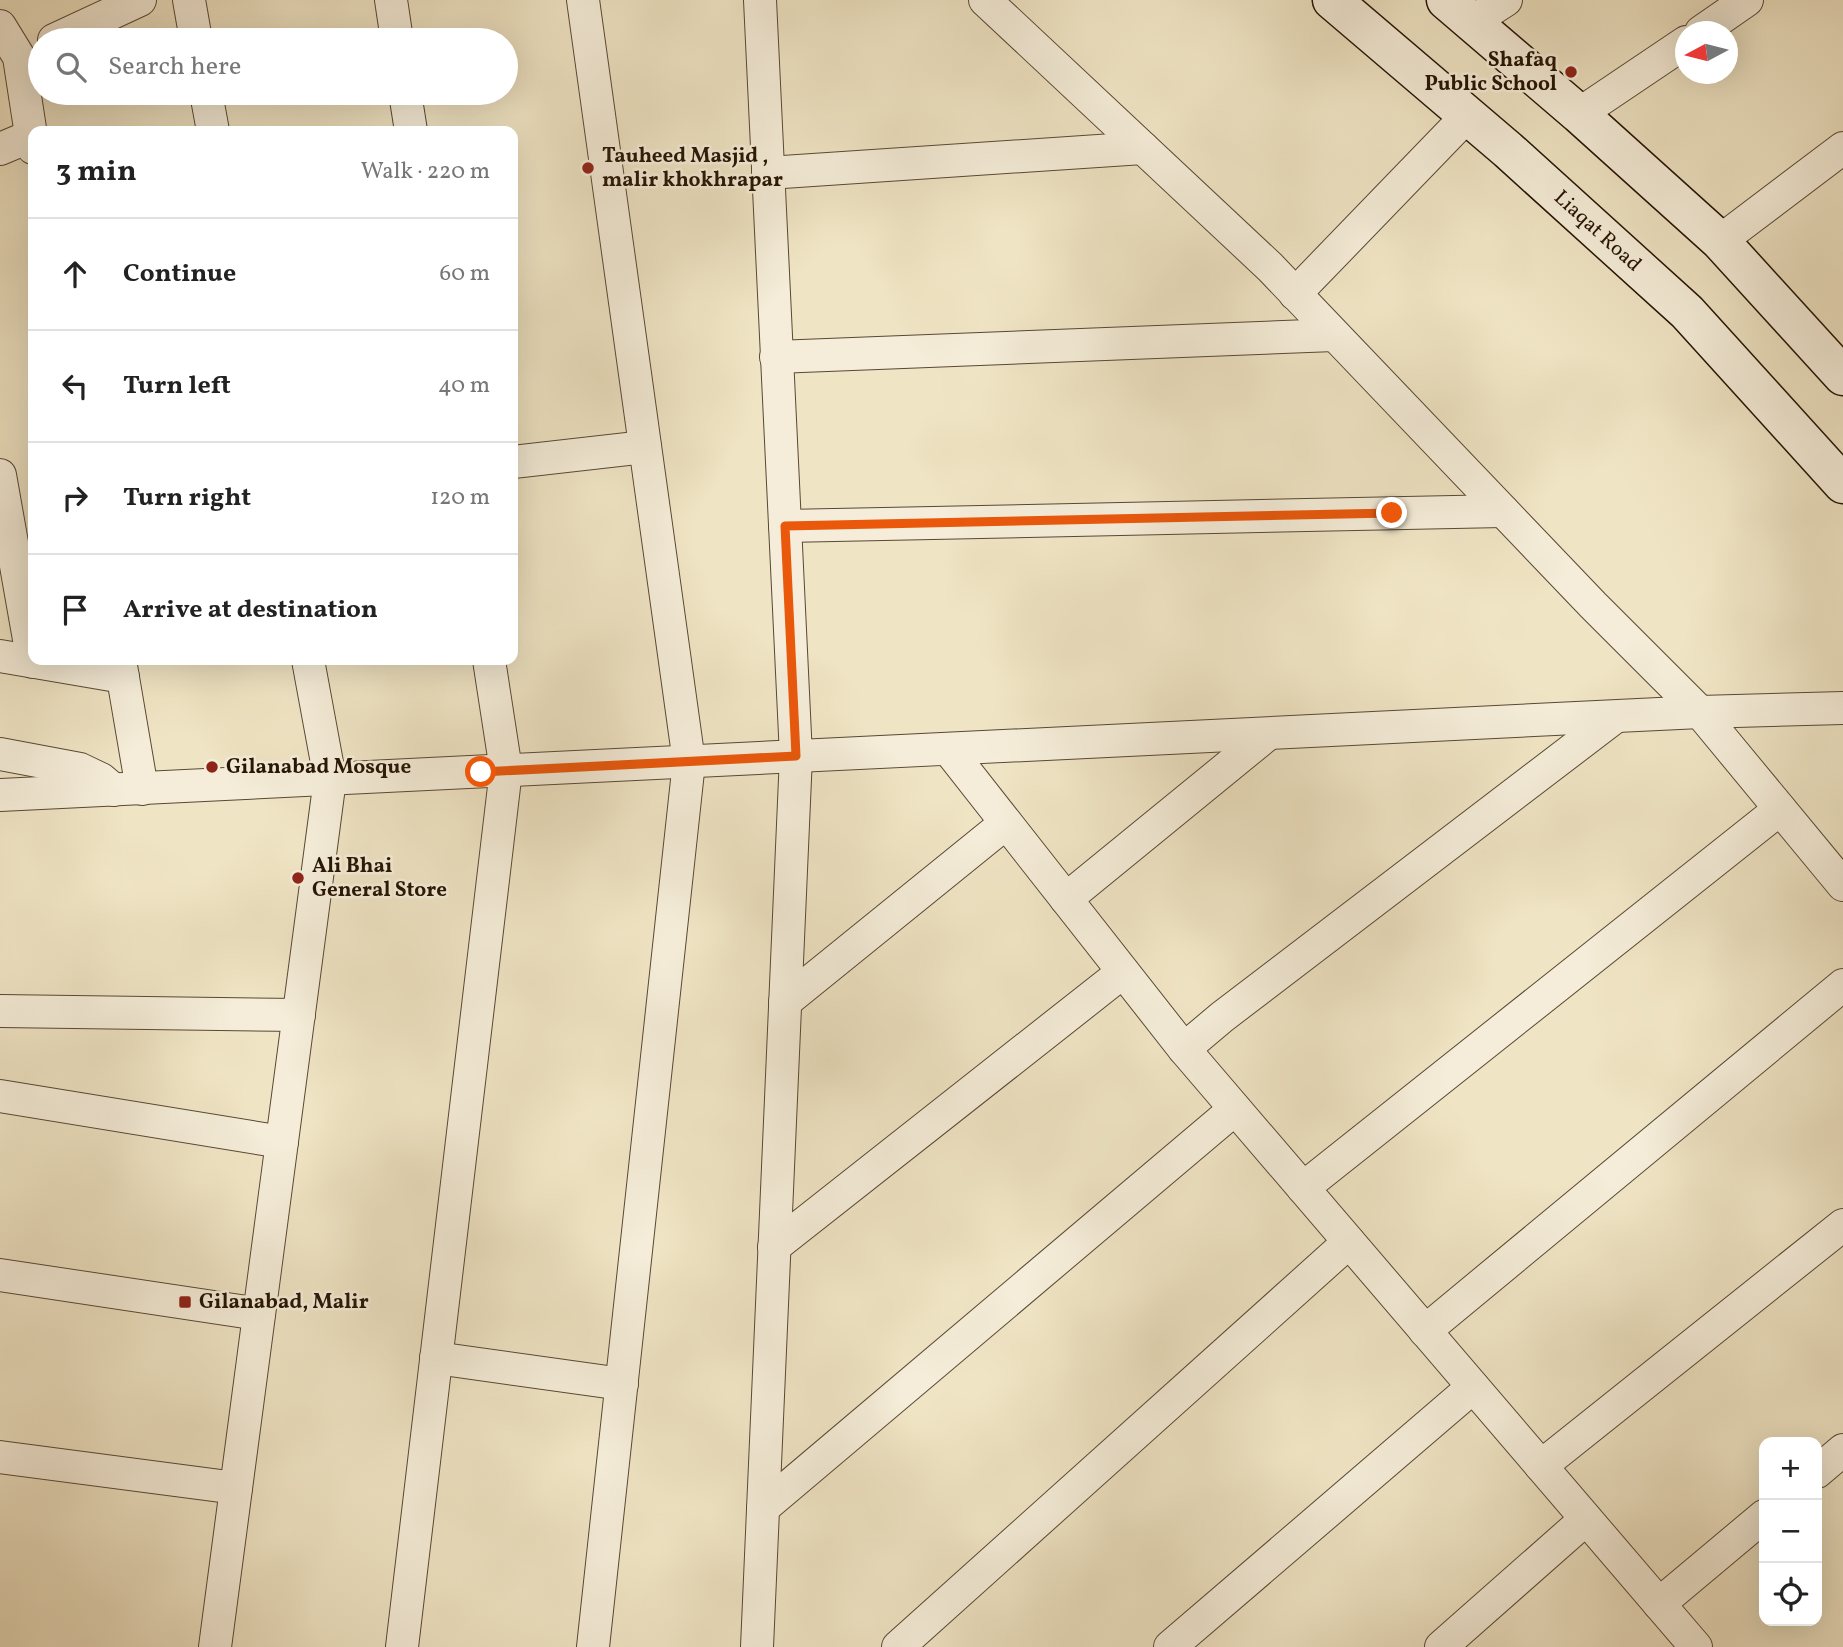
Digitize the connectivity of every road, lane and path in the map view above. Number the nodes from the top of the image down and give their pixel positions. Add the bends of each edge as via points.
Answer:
1 (140, 0) edge
2 (189, 0) edge
3 (391, 0) edge
4 (583, 0) edge
5 (767, 0) edge
6 (985, 0) edge
7 (1332, 0) edge
8 (1506, 0) edge
9 (1747, 0) edge
10 (1459, 11) edge
11 (1717, 21) edge
12 (0, 26) edge
13 (80, 28) edge
14 (194, 28) edge
15 (395, 28) edge
16 (1675, 49) edge
17 (20, 56) edge
18 (208, 105) edge
19 (407, 105) edge
20 (1579, 114) junction
21 (1467, 116) junction
22 (30, 126) edge
23 (212, 126) edge
24 (410, 126) edge
25 (28, 143) edge
26 (1143, 148) junction
27 (1843, 148) edge
28 (0, 149) edge
29 (768, 173) junction
30 (1720, 241) junction
31 (1295, 294) junction
32 (1334, 335) junction
33 (776, 357) junction
34 (1843, 376) edge
35 (645, 447) junction
36 (518, 461) edge
37 (0, 475) edge
38 (1843, 484) edge
39 (1503, 511) junction
40 (785, 526) junction
41 (28, 634) edge
42 (0, 656) edge
43 (28, 661) edge
44 (77, 665) edge
45 (309, 665) edge
46 (490, 665) edge
47 (121, 668) edge
48 (1843, 708) edge
49 (1700, 712) junction
50 (1615, 716) junction
51 (1268, 734) junction
52 (949, 750) junction
53 (0, 754) edge
54 (796, 756) junction
55 (689, 762) junction
56 (506, 771) junction
57 (330, 779) junction
58 (128, 789) junction
59 (0, 795) edge
60 (1780, 809) junction
61 (1006, 823) junction
62 (1843, 886) edge
63 (1066, 898) junction
64 (1123, 972) junction
65 (1843, 985) edge
66 (785, 1002) junction
67 (0, 1011) edge
68 (299, 1015) junction
69 (1184, 1049) junction
70 (0, 1096) edge
71 (1235, 1109) junction
72 (282, 1142) junction
73 (1303, 1188) junction
74 (1843, 1225) edge
75 (1349, 1242) junction
76 (774, 1247) junction
77 (0, 1275) edge
78 (259, 1314) junction
79 (1425, 1331) junction
80 (436, 1358) junction
81 (622, 1384) junction
82 (1473, 1387) junction
83 (1843, 1450) edge
84 (0, 1457) edge
85 (1541, 1466) junction
86 (1822, 1468) edge
87 (236, 1488) junction
88 (763, 1508) junction
89 (1586, 1519) junction
90 (1759, 1520) edge
91 (1659, 1604) junction
92 (215, 1647) edge
93 (402, 1647) edge
94 (593, 1647) edge
95 (757, 1647) edge
96 (898, 1647) edge
97 (1170, 1647) edge
98 (1441, 1647) edge
99 (1696, 1647) edge

1 - 13 street
2 - 14 street
3 - 15 street
4 - 35 street
5 - 29 street
6 - 26 street
7 - 21 main road, Liaqat Road
8 - 10 street
9 - 11 street
10 - 20 main road
12 - 17 street
16 - 20 street
17 - 22 street
18 - 23 street
19 - 24 street
20 - 30 main road
21 - 31 street
21 - 38 main road, Liaqat Road via 1687,312
25 - 28 street
26 - 29 street
26 - 31 street
27 - 30 street
29 - 33 street
30 - 34 main road
31 - 32 street
32 - 33 street
32 - 39 street
33 - 40 street
35 - 36 street
35 - 55 street
37 - 41 street
39 - 40 street
39 - 49 street
40 - 54 street
42 - 43 street
44 - 47 street
45 - 57 street
46 - 56 street
47 - 58 street
48 - 49 street
49 - 50 street
49 - 60 street
50 - 51 street
50 - 69 street
51 - 52 street
51 - 63 street
52 - 54 street
52 - 61 street
53 - 58 street via 80,769
54 - 55 street
54 - 66 street
55 - 56 street
55 - 81 street
56 - 57 street
56 - 80 street
57 - 58 street
57 - 68 street
58 - 59 street
60 - 62 street
60 - 73 street
61 - 63 street
61 - 66 street
63 - 64 street
64 - 69 street
64 - 76 street
65 - 79 street
66 - 76 street
67 - 68 street
68 - 72 street
69 - 71 street
70 - 72 street
71 - 73 street
71 - 88 street
72 - 78 street
73 - 75 street
74 - 85 street
75 - 79 street
75 - 96 street
76 - 88 street
77 - 78 street
78 - 87 street
79 - 82 street
80 - 81 street
80 - 93 street
81 - 94 street
82 - 85 street
82 - 97 street
83 - 86 street
84 - 87 street
85 - 89 street
87 - 92 street
88 - 95 street
89 - 91 street
89 - 98 street
90 - 91 street
91 - 99 street

